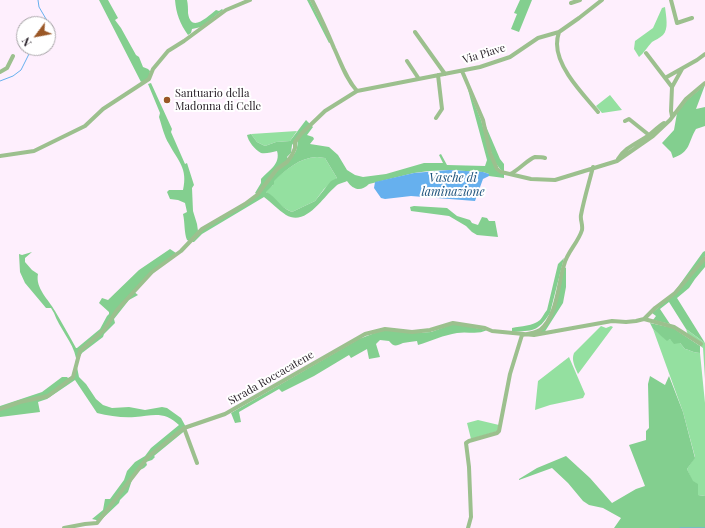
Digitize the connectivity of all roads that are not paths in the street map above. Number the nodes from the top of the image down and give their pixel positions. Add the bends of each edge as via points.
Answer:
1 (250, 0) edge
2 (312, 0) edge
3 (580, 0) edge
4 (602, 0) edge
5 (671, 0) edge
6 (570, 3) dead end
7 (692, 18) dead end
8 (414, 32) dead end
9 (559, 32) junction
10 (646, 53) dead end
11 (705, 54) edge
12 (13, 56) dead end
13 (407, 61) dead end
14 (682, 69) junction
15 (462, 71) junction
16 (0, 72) edge
17 (445, 74) junction
18 (438, 76) junction
19 (665, 78) junction
20 (419, 79) junction
21 (705, 83) edge
22 (672, 88) junction
23 (357, 91) junction
24 (598, 112) dead end
25 (436, 118) dead end
26 (671, 118) junction
27 (625, 121) dead end
28 (649, 135) junction
29 (0, 156) edge
30 (545, 158) dead end
31 (617, 161) junction
32 (593, 167) junction
33 (509, 174) junction
34 (705, 258) edge
35 (644, 319) junction
36 (522, 335) junction
37 (701, 344) dead end
38 (0, 409) edge
39 (184, 428) junction
40 (197, 462) dead end
41 (64, 528) edge
42 (468, 528) edge

1 - 29 street via 226,10 168,51 153,69 149,79 103,109 85,126 34,151
2 - 23 street via 345,72
3 - 6 street
4 - 9 street, Via Piave
5 - 7 street via 677,23
8 - 17 street
9 - 15 street, Via Piave via 538,38 510,57
9 - 24 street via 557,44 564,69
10 - 19 street
11 - 14 street
12 - 16 street via 7,68
13 - 20 street
14 - 19 street
14 - 22 street
15 - 17 street, Via Piave
15 - 33 street via 483,120 490,153 497,169
17 - 18 street, Via Piave
18 - 20 street, Via Piave
18 - 25 street via 442,109
19 - 22 street
20 - 23 street, Via Piave
21 - 26 street via 686,99
22 - 26 street
23 - 38 street via 319,116 298,138 292,156 277,169 257,196 202,229 181,251 152,272 117,310 104,330 80,351 73,377 48,396
26 - 28 street
26 - 31 street via 653,136
27 - 28 street via 629,119
28 - 31 street via 622,153
30 - 33 street via 535,157
31 - 32 street
32 - 33 street via 555,180 531,179
32 - 36 street via 581,215 582,230 564,265 550,315 540,330
34 - 35 street via 675,293
35 - 36 street, Strada Roccacatene via 612,321 545,334
35 - 37 street, Strada Roccacatene via 674,327
36 - 39 street, Strada Roccacatene via 453,323 430,330 412,332 385,329 365,334 225,414
36 - 42 street via 510,374 500,431 466,443 471,518
39 - 40 street
39 - 41 street, Strada Roccacatene via 148,456 97,523

